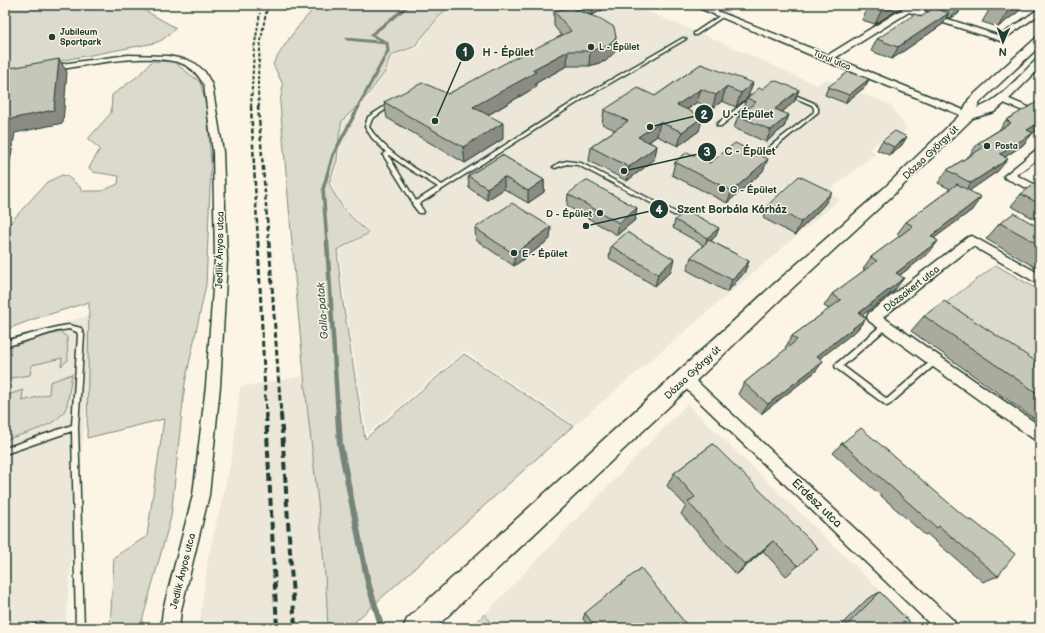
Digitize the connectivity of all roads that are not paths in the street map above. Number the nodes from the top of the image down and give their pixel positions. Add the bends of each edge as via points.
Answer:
1 (696, 5) edge
2 (723, 5) edge
3 (911, 7) edge
4 (1040, 10) edge
5 (711, 11) junction
6 (722, 16) junction
7 (696, 34) dead end
8 (684, 39) dead end
9 (1040, 40) edge
10 (828, 59) junction
11 (1040, 62) edge
12 (40, 70) edge
13 (781, 91) edge
14 (753, 97) edge
15 (1002, 99) junction
16 (398, 101) edge
17 (968, 115) junction
18 (1040, 115) edge
19 (718, 125) dead end
20 (770, 149) dead end
21 (389, 152) junction
22 (1040, 152) edge
23 (555, 167) dead end
24 (442, 187) junction
25 (1040, 191) edge
26 (415, 204) junction
27 (421, 212) dead end
28 (676, 214) dead end
29 (1040, 280) edge
30 (886, 325) junction
31 (5, 344) edge
32 (935, 361) junction
33 (685, 379) junction
34 (75, 427) junction
35 (1040, 435) edge
36 (5, 451) edge
37 (422, 623) edge
38 (80, 628) edge
39 (170, 628) edge
40 (947, 628) edge

1 - 5 street, Turul utca
2 - 5 street
3 - 4 street via 1001,39
3 - 10 street
5 - 6 street, Turul utca
6 - 7 lane
6 - 10 street, Turul utca
8 - 24 lane via 582,98
9 - 17 street, Dózsa György út via 973,102
10 - 17 street, Turul utca
11 - 15 street, Dózsa György út
12 - 39 street, Jedlik Ányos utca via 108,59 168,58 193,66 202,74 208,85 218,152 220,252 213,386 201,495 172,610
13 - 20 lane via 813,104 816,112
14 - 19 lane
15 - 17 street, Dózsa György út via 989,109
15 - 18 street
16 - 21 lane via 370,118 367,127 379,144
17 - 33 street, Dózsa György út
21 - 24 lane
21 - 26 lane via 385,155
22 - 25 street via 1009,176
23 - 28 lane via 561,163 579,164
24 - 26 lane
26 - 27 lane
29 - 30 street, Dózsakert utca via 972,240 874,317
30 - 32 street, Dózsakert utca
30 - 32 lane via 838,366 886,403
31 - 34 lane via 57,329 69,327 79,330 81,344
32 - 35 street, Dózsakert utca
33 - 37 street, Dózsa György út
33 - 40 street, Erdész utca
34 - 36 lane
34 - 38 lane

